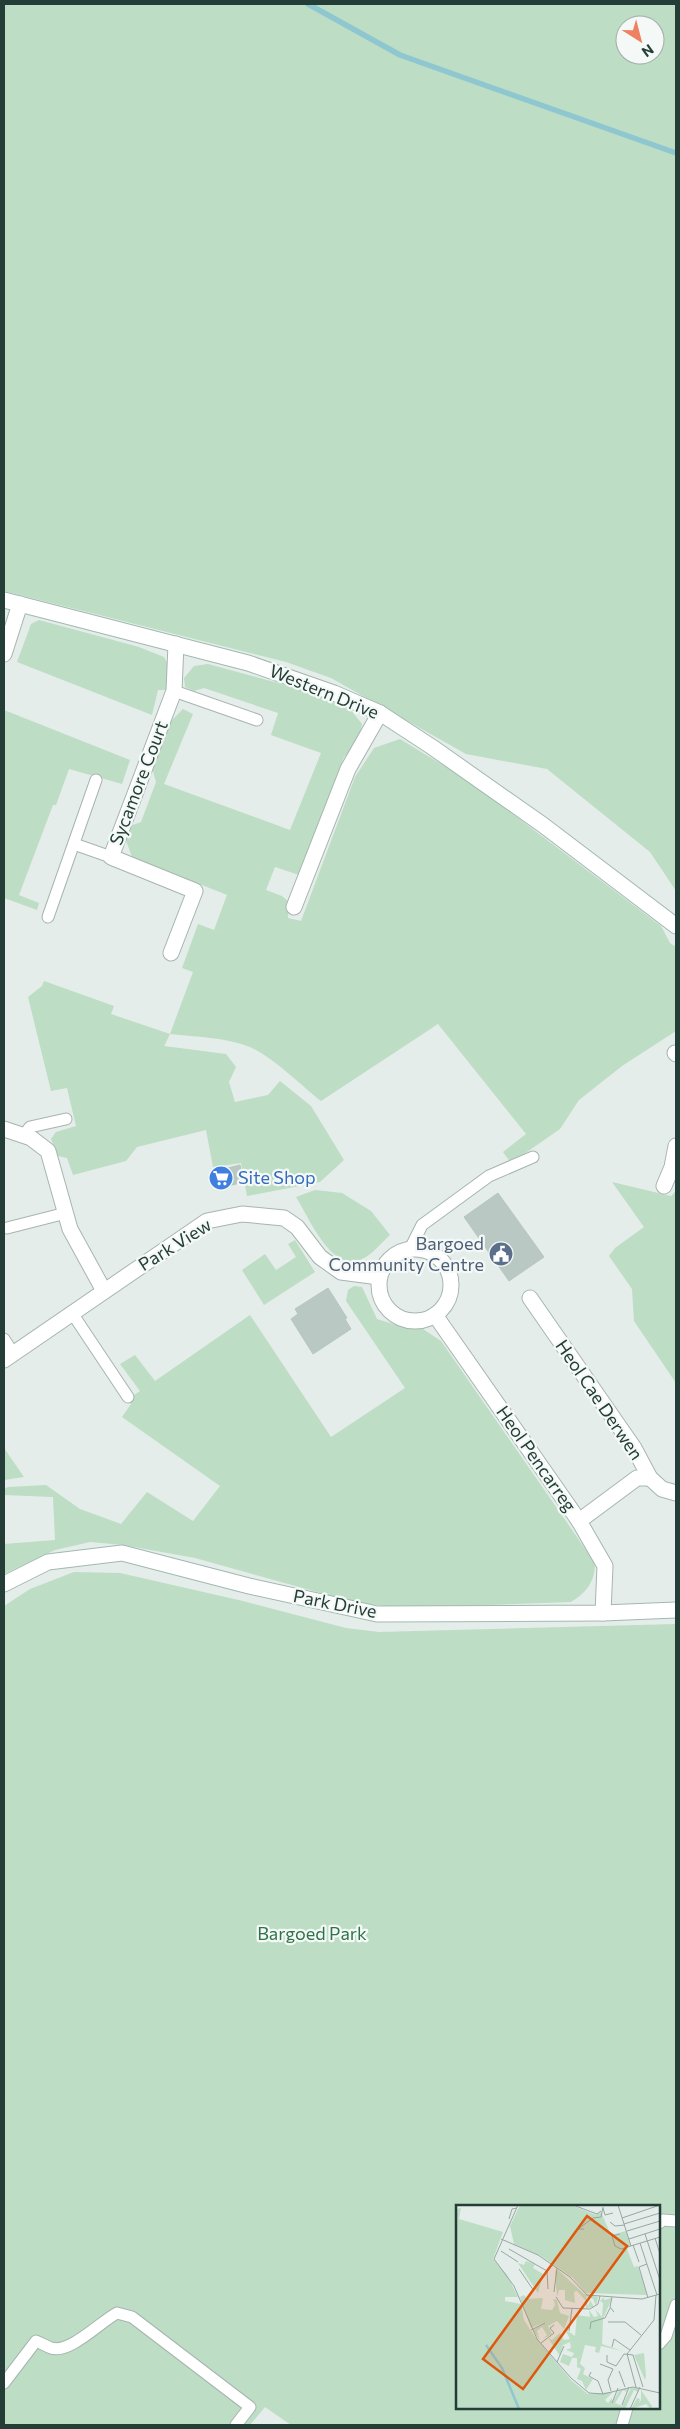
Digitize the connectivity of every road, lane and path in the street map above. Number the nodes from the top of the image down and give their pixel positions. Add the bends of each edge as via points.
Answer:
1 (4, 600) edge
2 (20, 604) junction
3 (176, 644) junction
4 (4, 654) edge
5 (174, 691) junction
6 (380, 713) junction
7 (257, 720) dead end
8 (96, 780) dead end
9 (74, 844) junction
10 (110, 857) junction
11 (294, 907) dead end
12 (48, 917) dead end
13 (676, 926) edge
14 (171, 953) dead end
15 (66, 1118) dead end
16 (4, 1129) edge
17 (24, 1135) junction
18 (676, 1146) edge
19 (534, 1157) dead end
20 (674, 1168) edge
21 (664, 1186) dead end
22 (66, 1213) junction
23 (6, 1228) dead end
24 (410, 1249) junction
25 (379, 1277) junction
26 (104, 1291) junction
27 (530, 1298) dead end
28 (72, 1313) junction
29 (435, 1316) junction
30 (4, 1339) edge
31 (9, 1356) edge
32 (128, 1397) dead end
33 (650, 1478) junction
34 (676, 1493) edge
35 (579, 1521) junction
36 (4, 1584) edge
37 (676, 1610) edge
38 (603, 1613) junction
39 (676, 2221) edge
40 (660, 2222) edge
41 (676, 2305) edge
42 (660, 2343) edge
43 (4, 2383) edge
44 (627, 2409) edge
45 (236, 2425) edge
46 (622, 2425) edge

1 - 2 street, Western Drive
2 - 3 street, Western Drive
2 - 4 street
3 - 5 street, Sycamore Court
3 - 6 street, Western Drive via 248,663
5 - 7 lane
5 - 10 street, Sycamore Court
6 - 11 street via 348,769
6 - 13 street, Western Drive via 543,825
8 - 9 lane
9 - 10 lane
9 - 12 lane
10 - 14 street, Sycamore Court via 195,891
15 - 17 lane via 30,1127
16 - 17 street
17 - 22 street via 48,1151
18 - 20 street
19 - 24 lane via 489,1176 422,1225
20 - 21 street
22 - 23 lane
22 - 26 street via 70,1229
24 - 25 street via 390,1258
24 - 29 street via 433,1254 449,1272 450,1296
25 - 26 street, Park View via 341,1272 320,1257 297,1227 284,1218 242,1214 207,1221
25 - 29 street via 382,1301 399,1319 424,1321
26 - 28 street, Park View
27 - 33 street, Heol Cae Derwen via 634,1448
28 - 31 street, Park View
28 - 32 lane
29 - 35 street, Heol Pencarreg
30 - 31 lane
33 - 34 street, Heol Cae Derwen via 662,1489
33 - 35 street via 637,1478
35 - 38 street, Heol Pencarreg via 605,1566
36 - 38 street, Park Drive via 48,1562 122,1553 249,1586 377,1614
37 - 38 street, Park Drive
39 - 40 lane
41 - 42 lane via 666,2336
43 - 45 lane via 36,2340 53,2348 72,2345 117,2312 132,2317 250,2407
44 - 46 lane

